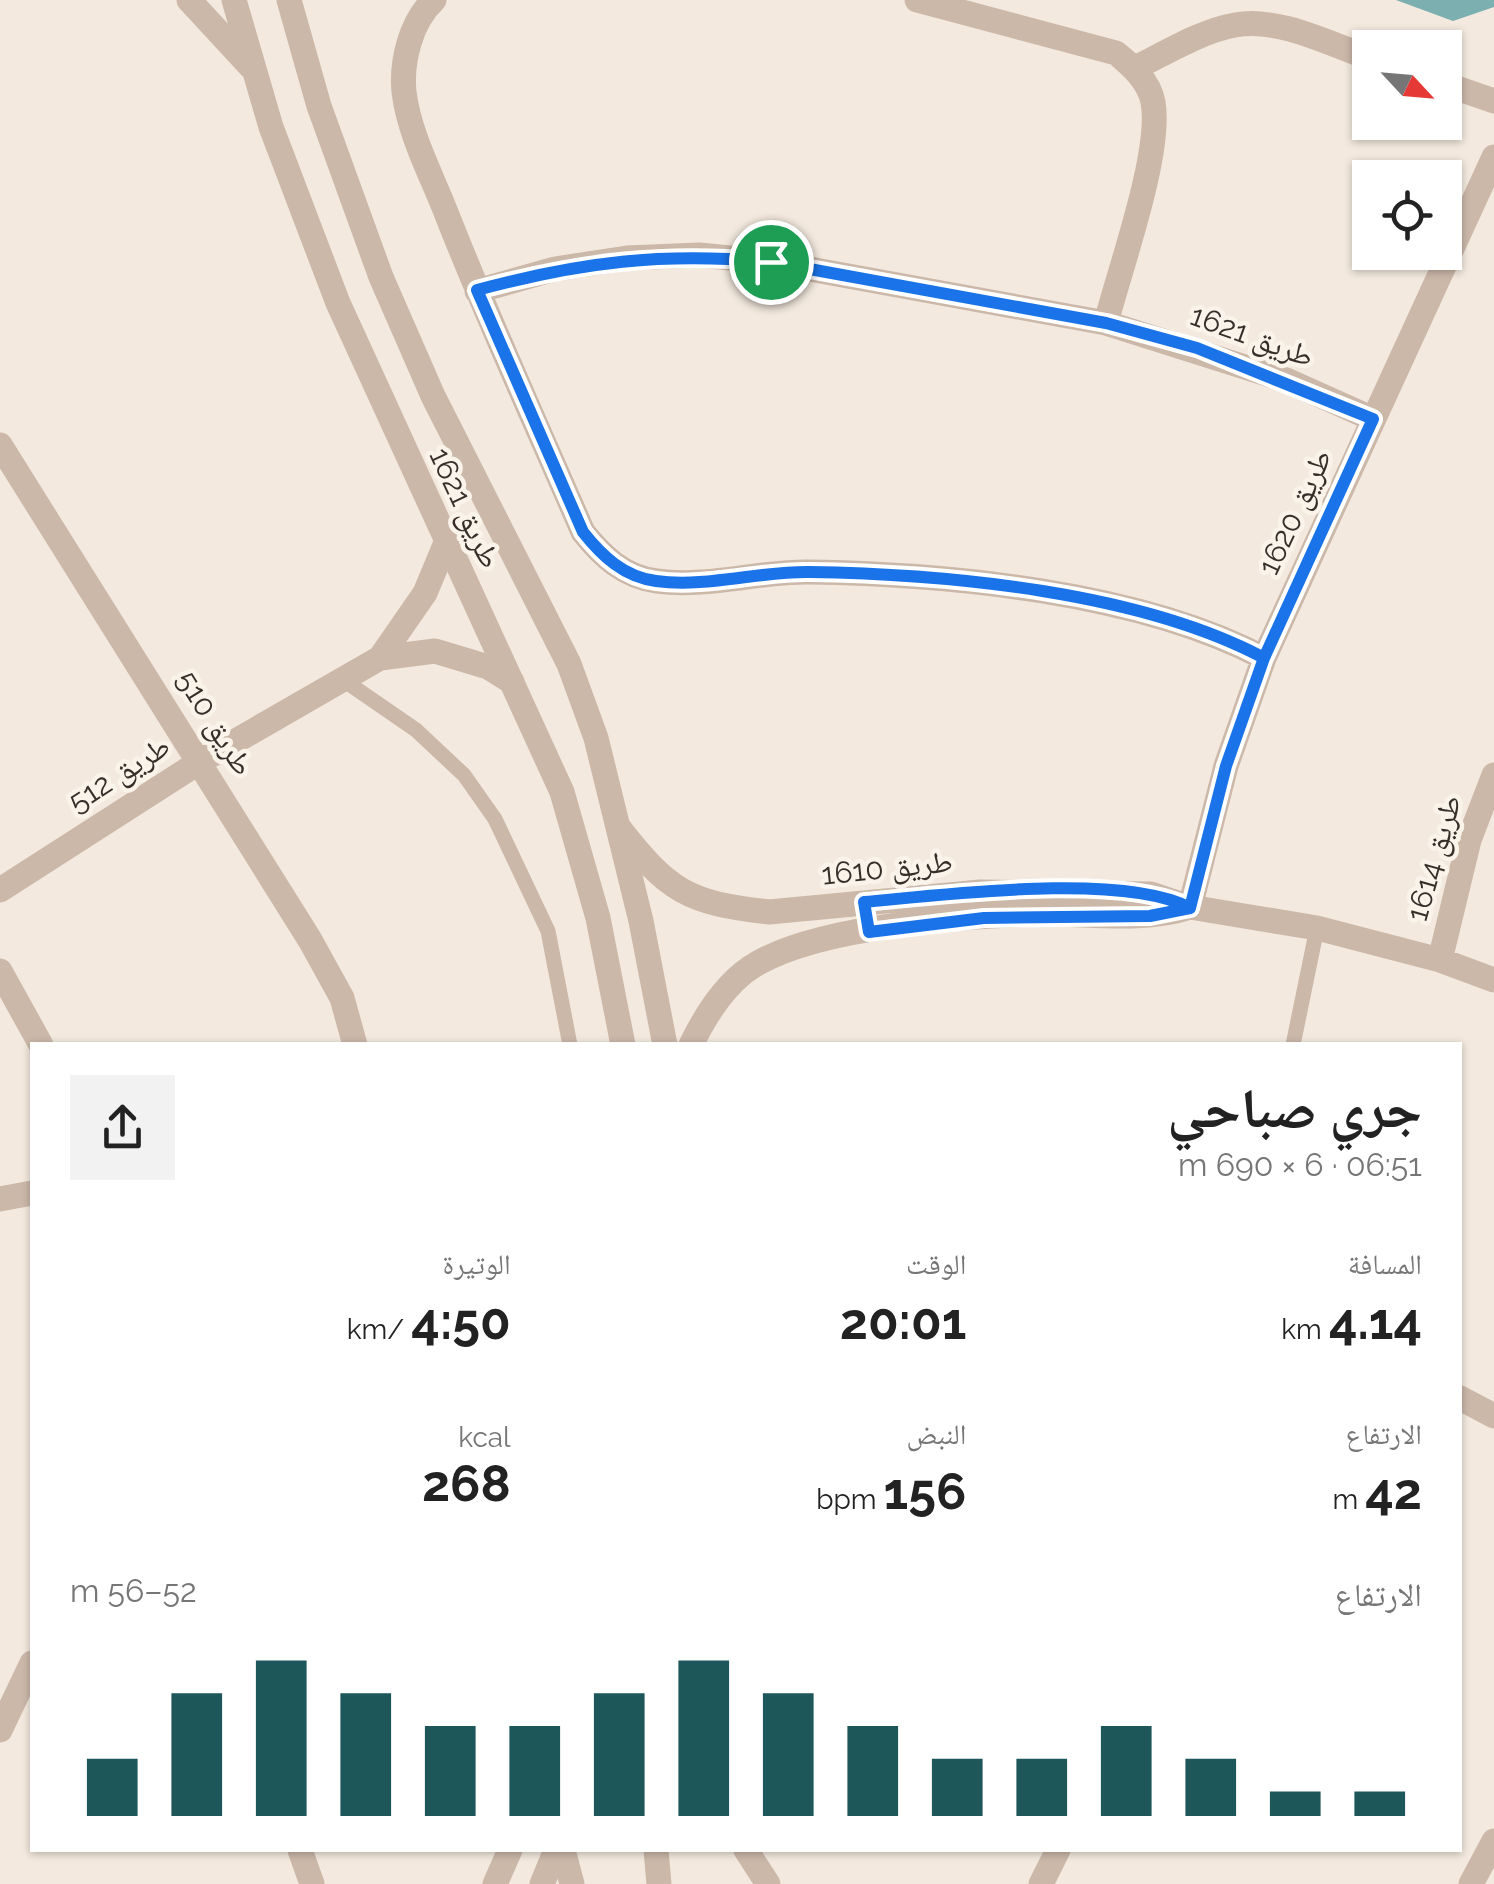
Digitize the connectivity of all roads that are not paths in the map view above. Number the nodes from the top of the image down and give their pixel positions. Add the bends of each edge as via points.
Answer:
1 (189, 0) edge
2 (234, 0) edge
3 (289, 0) edge
4 (434, 0) edge
5 (917, 0) edge
6 (1352, 52) edge
7 (1135, 68) junction
8 (255, 72) junction
9 (1462, 90) edge
10 (1494, 101) edge
11 (1494, 157) edge
12 (477, 290) junction
13 (1106, 323) junction
14 (1373, 419) junction
15 (0, 445) edge
16 (445, 545) junction
17 (380, 658) junction
18 (1264, 658) junction
19 (342, 680) junction
20 (512, 682) junction
21 (201, 761) junction
22 (1494, 775) edge
23 (619, 828) junction
24 (0, 890) edge
25 (864, 902) junction
26 (1190, 908) junction
27 (1318, 928) junction
28 (869, 932) junction
29 (1440, 960) junction
30 (0, 970) edge
31 (1494, 980) edge
32 (39, 1042) edge
33 (355, 1042) edge
34 (569, 1042) edge
35 (622, 1042) edge
36 (664, 1042) edge
37 (692, 1042) edge
38 (1294, 1042) edge
39 (30, 1193) edge
40 (0, 1198) edge
41 (1462, 1399) edge
42 (1494, 1416) edge
43 (30, 1667) edge
44 (0, 1730) edge
45 (1494, 1841) edge
46 (301, 1852) edge
47 (509, 1852) edge
48 (559, 1852) edge
49 (561, 1852) edge
50 (656, 1852) edge
51 (747, 1852) edge
52 (1057, 1852) edge
53 (1482, 1875) edge
54 (312, 1884) edge
55 (495, 1884) edge
56 (542, 1884) edge
57 (572, 1884) edge
58 (660, 1884) edge
59 (768, 1884) edge
60 (1042, 1884) edge

1 - 8 street
2 - 8 street, طريق 1621
3 - 23 street, طريق 1621 via 381,277 433,396 569,664
4 - 12 street via 407,47 404,90
5 - 7 street via 1093,44
6 - 7 street via 1251,23 1217,30
7 - 13 street via 1152,97 1155,131
8 - 16 street, طريق 1621 via 338,303
9 - 10 street
11 - 14 street, طريق 1620
12 - 13 street, طريق 1621 via 609,260 699,255
12 - 18 street via 583,532 628,573 658,582 805,572 921,576 1144,612 1226,638
13 - 14 street, طريق 1621 via 1268,374
14 - 18 street, طريق 1620
15 - 21 street, طريق 510
16 - 17 street, طريق 512 via 425,593
16 - 20 street, طريق 1621
17 - 19 street, طريق 512
17 - 20 street, طريق 512 via 435,651
18 - 26 street, طريق 1620 via 1226,766
19 - 21 street, طريق 512
19 - 34 lane via 416,730 496,819 548,931
20 - 35 street, طريق 1621 via 538,731 582,854
21 - 24 street, طريق 512
21 - 33 street, طريق 510 via 342,998
22 - 29 street, طريق 1614 via 1469,840
23 - 25 street, طريق 1610 via 654,872 682,894 724,907 769,912
23 - 36 street, طريق 1621
25 - 26 street, طريق 1610 via 1050,890 1150,894
25 - 28 street
26 - 27 street, طريق 1610
26 - 28 street, طريق 1610 via 1150,916 984,918
27 - 29 street, طريق 1610
27 - 38 lane
28 - 37 street, طريق 1610 via 790,947 755,964 707,1013
29 - 31 street, طريق 1610
30 - 32 street
39 - 40 street
41 - 42 street
43 - 44 street
45 - 53 street
46 - 54 street
47 - 55 street
48 - 56 street
49 - 57 street
50 - 58 street
51 - 59 street
52 - 60 street

